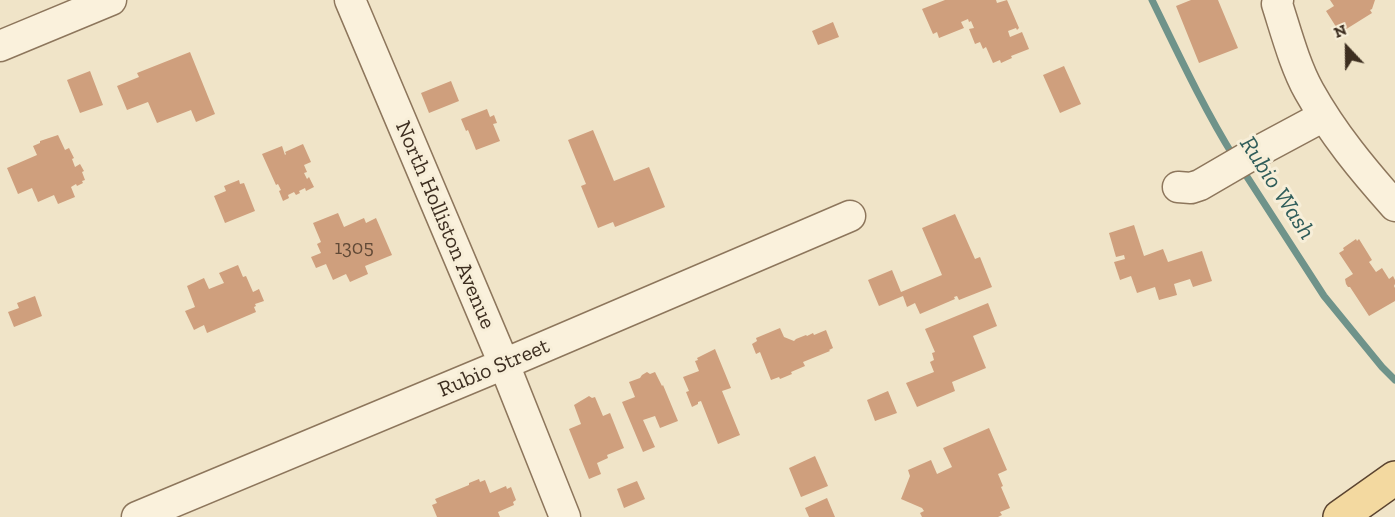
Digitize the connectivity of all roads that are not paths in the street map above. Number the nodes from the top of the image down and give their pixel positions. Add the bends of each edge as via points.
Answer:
1 (111, 0) edge
2 (350, 0) edge
3 (1278, 0) edge
4 (0, 46) edge
5 (1324, 116) junction
6 (1178, 187) dead end
7 (1395, 206) edge
8 (850, 216) dead end
9 (504, 364) junction
10 (1395, 478) edge
11 (137, 517) edge
12 (565, 517) edge
13 (1340, 517) edge

1 - 4 street
2 - 9 street, North Holliston Avenue
3 - 5 street via 1295,59
5 - 6 street via 1200,185
5 - 7 street
8 - 9 street, Rubio Street
9 - 11 street, Rubio Street
9 - 12 street, North Holliston Avenue
10 - 13 main road

